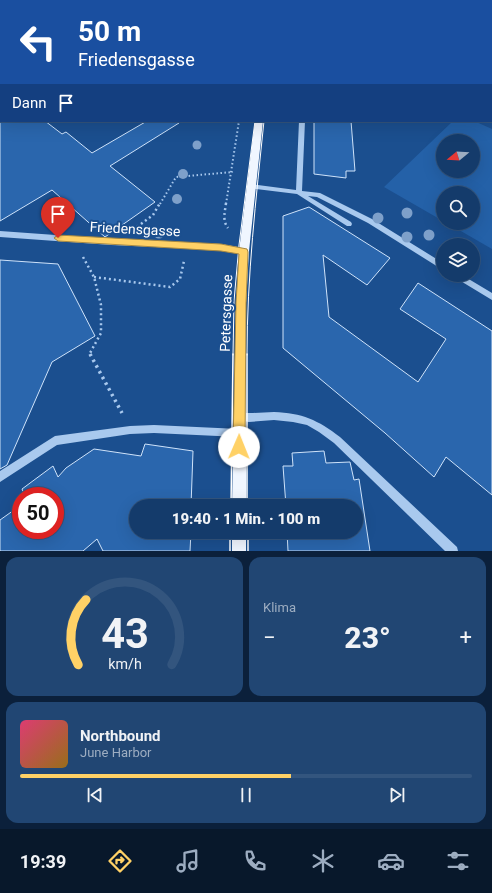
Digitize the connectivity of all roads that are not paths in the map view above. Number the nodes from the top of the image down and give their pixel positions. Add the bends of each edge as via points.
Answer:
1 (259, 122) edge
2 (302, 122) edge
3 (251, 186) junction
4 (299, 192) junction
5 (349, 224) dead end
6 (0, 234) edge
7 (244, 252) junction
8 (436, 263) edge
9 (467, 282) edge
10 (492, 298) edge
11 (240, 417) junction
12 (240, 433) junction
13 (0, 477) edge
14 (239, 499) edge
15 (239, 539) edge
16 (239, 551) edge
17 (453, 551) edge

1 - 3 main road, Petersgasse
2 - 4 lane
3 - 4 lane
3 - 7 main road, Petersgasse
4 - 5 lane
4 - 8 lane via 318,195 364,217
6 - 7 lane, Friedensgasse via 221,247
7 - 11 main road, Petersgasse
9 - 10 lane
11 - 12 main road, Petersgasse
11 - 17 lane via 275,416 305,419 320,426
12 - 13 lane via 130,430 55,441
12 - 14 main road, Petersgasse
15 - 16 main road

